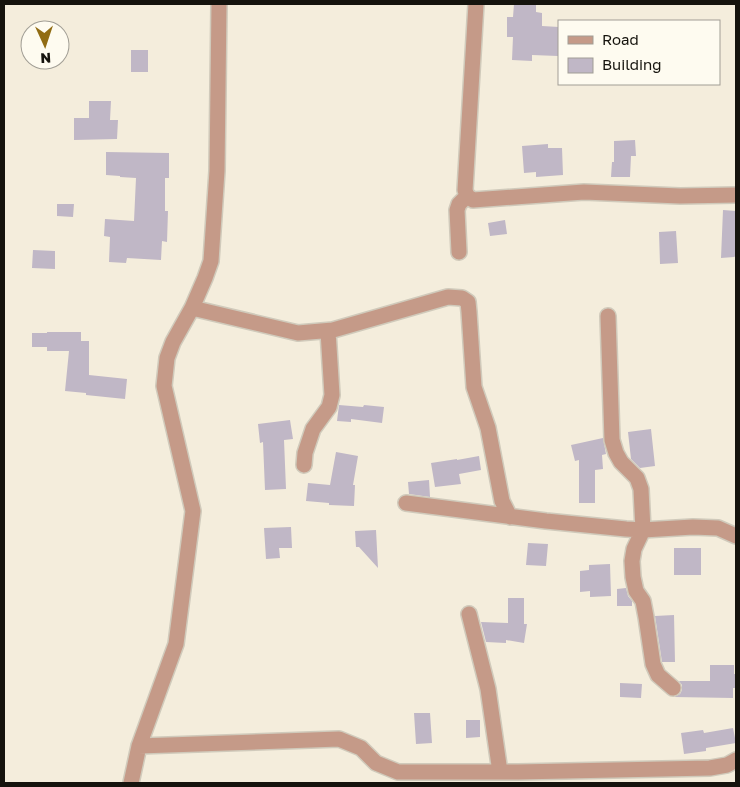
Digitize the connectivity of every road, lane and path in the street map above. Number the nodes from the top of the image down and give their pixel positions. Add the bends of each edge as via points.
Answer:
1 (219, 4) edge
2 (476, 4) edge
3 (736, 195) edge
4 (467, 196) junction
5 (459, 252) dead end
6 (192, 308) junction
7 (608, 316) dead end
8 (328, 331) junction
9 (304, 465) dead end
10 (406, 503) dead end
11 (510, 517) junction
12 (644, 530) junction
13 (736, 536) edge
14 (469, 614) dead end
15 (673, 688) dead end
16 (139, 746) junction
17 (736, 760) edge
18 (500, 772) junction
19 (518, 778) edge
20 (131, 783) edge

1 - 6 street via 217,171 210,261
2 - 4 street
3 - 4 street via 584,192 474,200
4 - 5 street via 457,210
6 - 8 street via 298,333
6 - 16 street via 167,358 164,386 193,511 176,644
7 - 12 street via 612,440 621,462 637,478 641,489
8 - 9 street via 332,395 329,407 313,429 304,452
8 - 11 street via 448,297 468,302 474,387 488,428 502,500
10 - 11 street
11 - 12 street
12 - 13 street via 693,526 718,528
12 - 15 street via 634,549 633,577 643,602 653,664 658,675
14 - 18 street via 488,689
16 - 18 street via 339,739 361,748 376,763 398,772
16 - 20 street
17 - 19 street via 710,768
18 - 19 street

